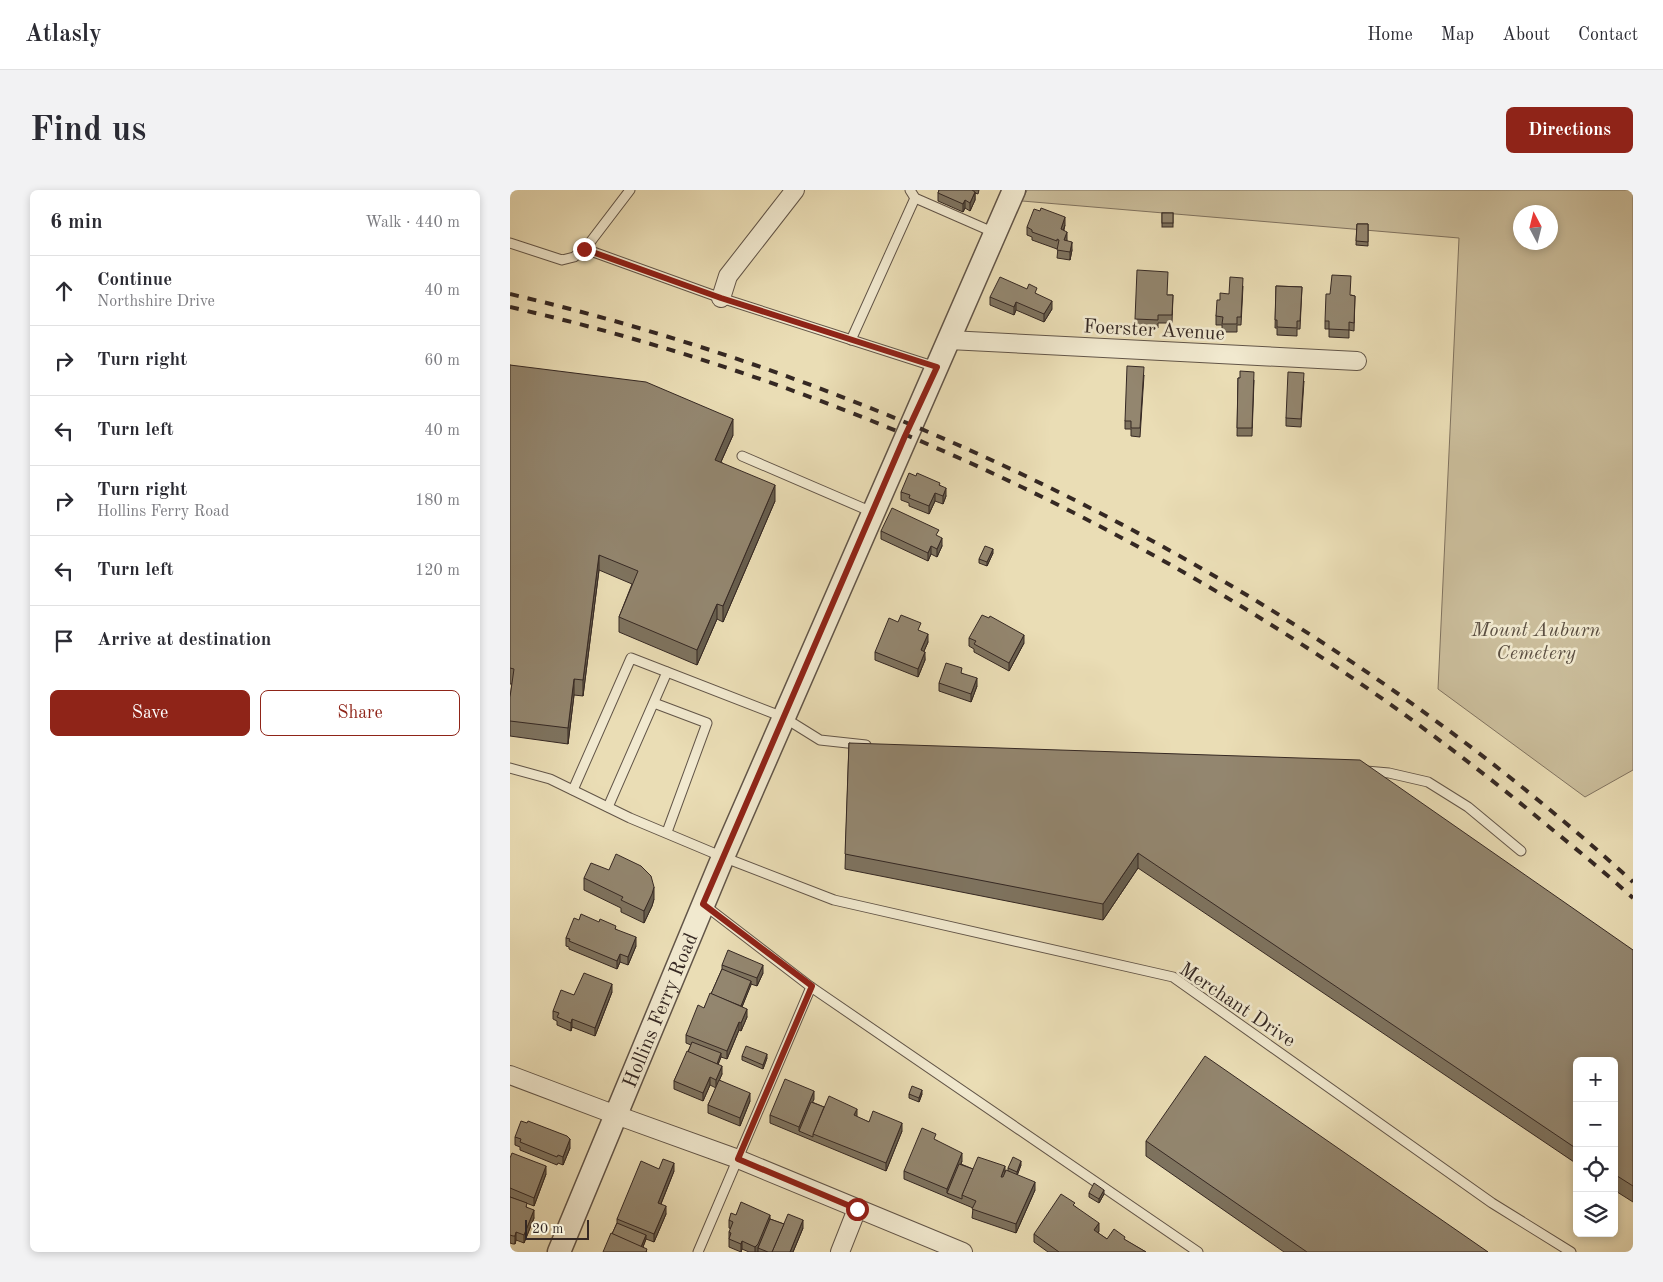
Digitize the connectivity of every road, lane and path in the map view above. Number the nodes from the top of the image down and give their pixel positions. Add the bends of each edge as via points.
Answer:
1 (630, 190) edge
2 (795, 190) edge
3 (1014, 190) edge
4 (913, 194) edge
5 (995, 233) junction
6 (510, 243) edge
7 (585, 249) junction
8 (721, 298) junction
9 (851, 340) junction
10 (949, 340) junction
11 (1357, 360) dead end
12 (937, 367) junction
13 (742, 456) dead end
14 (872, 512) junction
15 (667, 672) junction
16 (654, 703) junction
17 (783, 718) junction
18 (880, 746) edge
19 (510, 768) edge
20 (1354, 770) edge
21 (573, 790) junction
22 (608, 807) junction
23 (667, 832) junction
24 (1521, 851) dead end
25 (723, 857) junction
26 (703, 904) junction
27 (812, 986) junction
28 (510, 1075) edge
29 (616, 1115) junction
30 (738, 1159) junction
31 (857, 1209) junction
32 (559, 1252) edge
33 (698, 1252) edge
34 (840, 1252) edge
35 (963, 1252) edge
36 (1198, 1252) edge
37 (1571, 1252) edge

1 - 7 lane
2 - 8 street via 728,276
3 - 5 street, Hollins Ferry Road
4 - 5 lane
4 - 9 lane
5 - 10 street, Hollins Ferry Road
6 - 7 lane via 562,260
7 - 8 lane
8 - 9 lane
9 - 12 lane
10 - 11 street, Foerster Avenue
10 - 12 street, Hollins Ferry Road
12 - 14 street, Hollins Ferry Road
13 - 14 lane
14 - 17 street, Hollins Ferry Road
15 - 16 lane
15 - 17 lane
15 - 21 lane via 631,658
16 - 22 lane
16 - 23 lane via 707,723
17 - 18 lane via 820,740
17 - 25 street, Hollins Ferry Road
19 - 21 lane, Merchant Drive via 550,779
20 - 24 lane via 1389,772 1428,782 1468,807
21 - 22 lane, Merchant Drive
22 - 23 lane, Merchant Drive
23 - 25 lane, Merchant Drive
25 - 26 street, Hollins Ferry Road
25 - 37 lane, Merchant Drive via 834,900 1173,977 1492,1204
26 - 27 lane
26 - 29 street, Hollins Ferry Road
27 - 30 lane
27 - 36 lane
28 - 29 street
29 - 30 street
29 - 32 street, Hollins Ferry Road
30 - 31 street
30 - 33 lane
31 - 34 street
31 - 35 street

